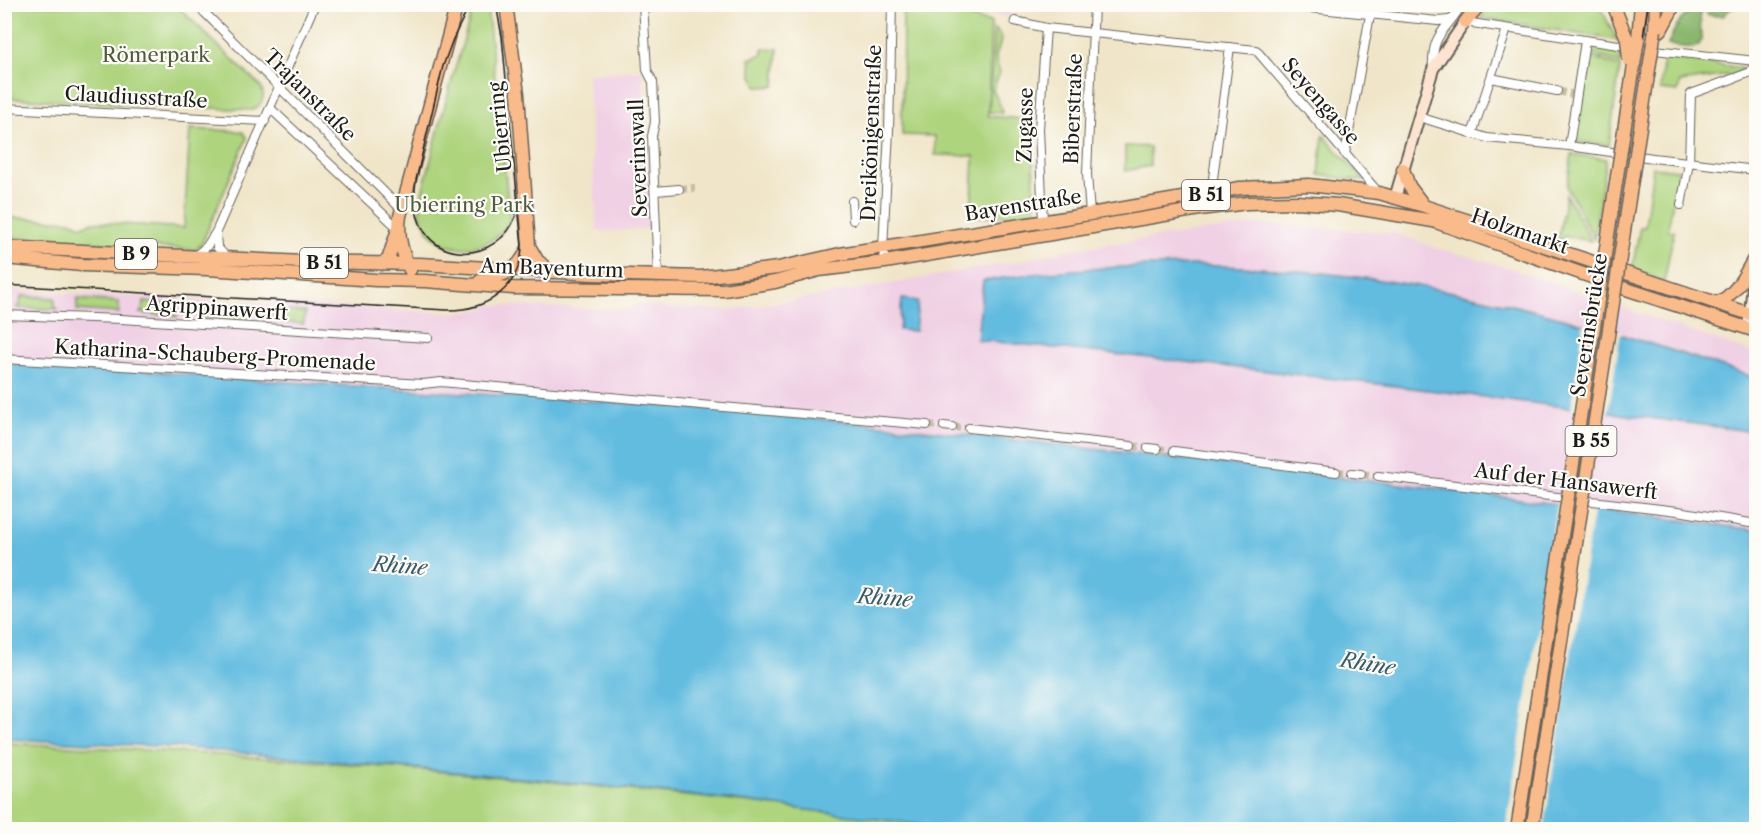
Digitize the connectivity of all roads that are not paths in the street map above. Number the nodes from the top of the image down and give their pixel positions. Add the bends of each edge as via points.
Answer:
1 (196, 4) edge
2 (315, 4) edge
3 (457, 4) edge
4 (506, 4) edge
5 (643, 4) edge
6 (892, 4) edge
7 (1094, 4) edge
8 (1270, 4) edge
9 (1372, 4) edge
10 (1462, 4) edge
11 (1480, 4) edge
12 (1613, 4) edge
13 (1641, 4) edge
14 (1656, 4) edge
15 (1675, 4) edge
16 (1369, 15) junction
17 (1449, 20) junction
18 (1015, 21) dead end
19 (1465, 22) junction
20 (1046, 28) junction
21 (1508, 29) junction
22 (1658, 30) junction
23 (1093, 33) junction
24 (1585, 41) junction
25 (1230, 47) junction
26 (1756, 61) edge
27 (1433, 69) junction
28 (1491, 78) junction
29 (1630, 85) junction
30 (279, 87) junction
31 (1557, 91) tunnel mouth
32 (4, 108) edge
33 (270, 108) junction
34 (1419, 117) junction
35 (265, 121) junction
36 (1472, 134) junction
37 (1569, 146) junction
38 (1345, 154) junction
39 (1689, 163) junction
40 (1403, 170) junction
41 (1756, 170) edge
42 (679, 189) tunnel mouth
43 (1230, 190) junction
44 (655, 191) junction
45 (1211, 194) junction
46 (1379, 194) junction
47 (1395, 198) junction
48 (852, 201) dead end
49 (1681, 205) dead end
50 (1225, 206) junction
51 (1424, 206) junction
52 (401, 209) junction
53 (1380, 212) junction
54 (1090, 214) junction
55 (853, 220) dead end
56 (1043, 222) junction
57 (398, 228) junction
58 (216, 232) junction
59 (529, 246) junction
60 (4, 247) edge
61 (883, 249) junction
62 (160, 255) junction
63 (1756, 255) edge
64 (194, 257) junction
65 (4, 258) edge
66 (227, 258) junction
67 (267, 260) joint
68 (1756, 261) edge
69 (885, 262) junction
70 (381, 264) junction
71 (407, 264) junction
72 (153, 269) junction
73 (513, 269) junction
74 (550, 272) junction
75 (624, 275) junction
76 (658, 276) junction
77 (425, 281) junction
78 (468, 284) junction
79 (548, 288) junction
80 (678, 289) joint
81 (624, 290) junction
82 (1717, 303) junction
83 (4, 315) edge
84 (1753, 315) edge
85 (1752, 329) edge
86 (428, 338) dead end
87 (4, 359) edge
88 (927, 425) tunnel mouth
89 (969, 428) tunnel mouth
90 (1131, 446) tunnel mouth
91 (1174, 451) tunnel mouth
92 (1336, 471) tunnel mouth
93 (1378, 476) tunnel mouth
94 (1750, 523) dead end
95 (1517, 830) edge
96 (1532, 830) edge

1 - 30 street, Trajanstraße
2 - 30 street
3 - 52 main road
4 - 59 main road, Ubierring via 518,94
5 - 44 street, Severinswall via 655,122
6 - 61 street, Dreikönigenstraße
7 - 23 street, Biberstraße
8 - 16 street
9 - 16 street
10 - 17 street
11 - 19 main road
12 - 29 main road, bridge via 1629,47
13 - 29 main road, Severinsbrücke / B 55, bridge
14 - 22 main road
15 - 22 main road
16 - 17 street
16 - 38 street
17 - 27 street via 1437,38
18 - 20 street, Seyengasse
19 - 21 street
19 - 27 street
20 - 23 street, Seyengasse
20 - 56 street, Zugasse via 1039,129
21 - 24 street
21 - 28 street
22 - 96 main road, Severinsbrücke / B 55, bridge
23 - 25 street, Seyengasse
23 - 54 street, Biberstraße via 1087,174
24 - 26 street
24 - 37 street
25 - 38 street, Seyengasse via 1256,51
25 - 45 street
26 - 39 street via 1751,72 1691,94
27 - 34 street
28 - 31 street
28 - 36 street
29 - 95 main road, Severinsbrücke / B 55, bridge
30 - 33 street
30 - 52 street, Trajanstraße
32 - 35 street, Claudiusstraße
33 - 35 street
33 - 57 street, Trajanstraße
34 - 36 street
34 - 40 street
35 - 58 street
36 - 37 street
37 - 39 street
38 - 46 street, Seyengasse
39 - 41 street
39 - 49 street
40 - 47 street
40 - 51 main road
42 - 44 street
43 - 45 main road, Bayenstraße / B 51
43 - 46 main road, Bayenstraße / B 51 via 1300,184
43 - 50 main road
44 - 76 street, Severinswall
45 - 54 main road, Bayenstraße / B 51
46 - 47 main road, Bayenstraße / B 51
47 - 51 main road, Holzmarkt / B 51
47 - 53 main road
48 - 55 street
50 - 53 main road, Bayenstraße / B 51 via 1297,202
50 - 69 main road, Bayenstraße / B 51
51 - 82 main road, Holzmarkt / B 51
52 - 57 main road
53 - 85 main road, Holzmarkt / B 51 via 1433,221
54 - 56 main road, Bayenstraße / B 51
56 - 61 main road, Bayenstraße / B 51
57 - 70 main road via 388,260
57 - 71 main road
58 - 64 street
58 - 66 street via 218,247
59 - 73 main road
59 - 74 main road
60 - 62 main road, B 9
61 - 69 street, Dreikönigenstraße
61 - 76 main road, Bayenstraße / B 51 via 722,276
62 - 64 main road, B 9
62 - 72 main road, B 9 via 161,263
63 - 82 main road via 1729,298
64 - 66 main road, B 9
65 - 72 main road, B 9
66 - 67 main road, B 9
67 - 70 main road, B 51
68 - 84 street
69 - 80 main road, Bayenstraße / B 51 via 819,270 724,290
70 - 71 main road, B 51
71 - 73 main road, Am Bayenturm / B 51
71 - 77 main road via 411,272
72 - 77 main road, B 9
73 - 74 main road, Am Bayenturm / B 51
73 - 78 main road via 500,277
74 - 75 main road, Am Bayenturm / B 51
74 - 79 main road via 543,282
75 - 76 main road, Am Bayenturm / B 51
75 - 81 main road via 619,283
77 - 78 main road, Am Bayenturm
78 - 79 main road, Am Bayenturm / B 51
79 - 81 main road, Am Bayenturm / B 51
80 - 81 main road, Am Bayenturm / B 51
82 - 84 main road, Holzmarkt / B 51
83 - 86 street, Agrippinawerft
84 - 85 street, Holzmarkt
87 - 88 street, Katharina-Schauberg-Promenade via 633,395
89 - 90 street
91 - 92 street
93 - 94 street, Auf der Hansawerft

